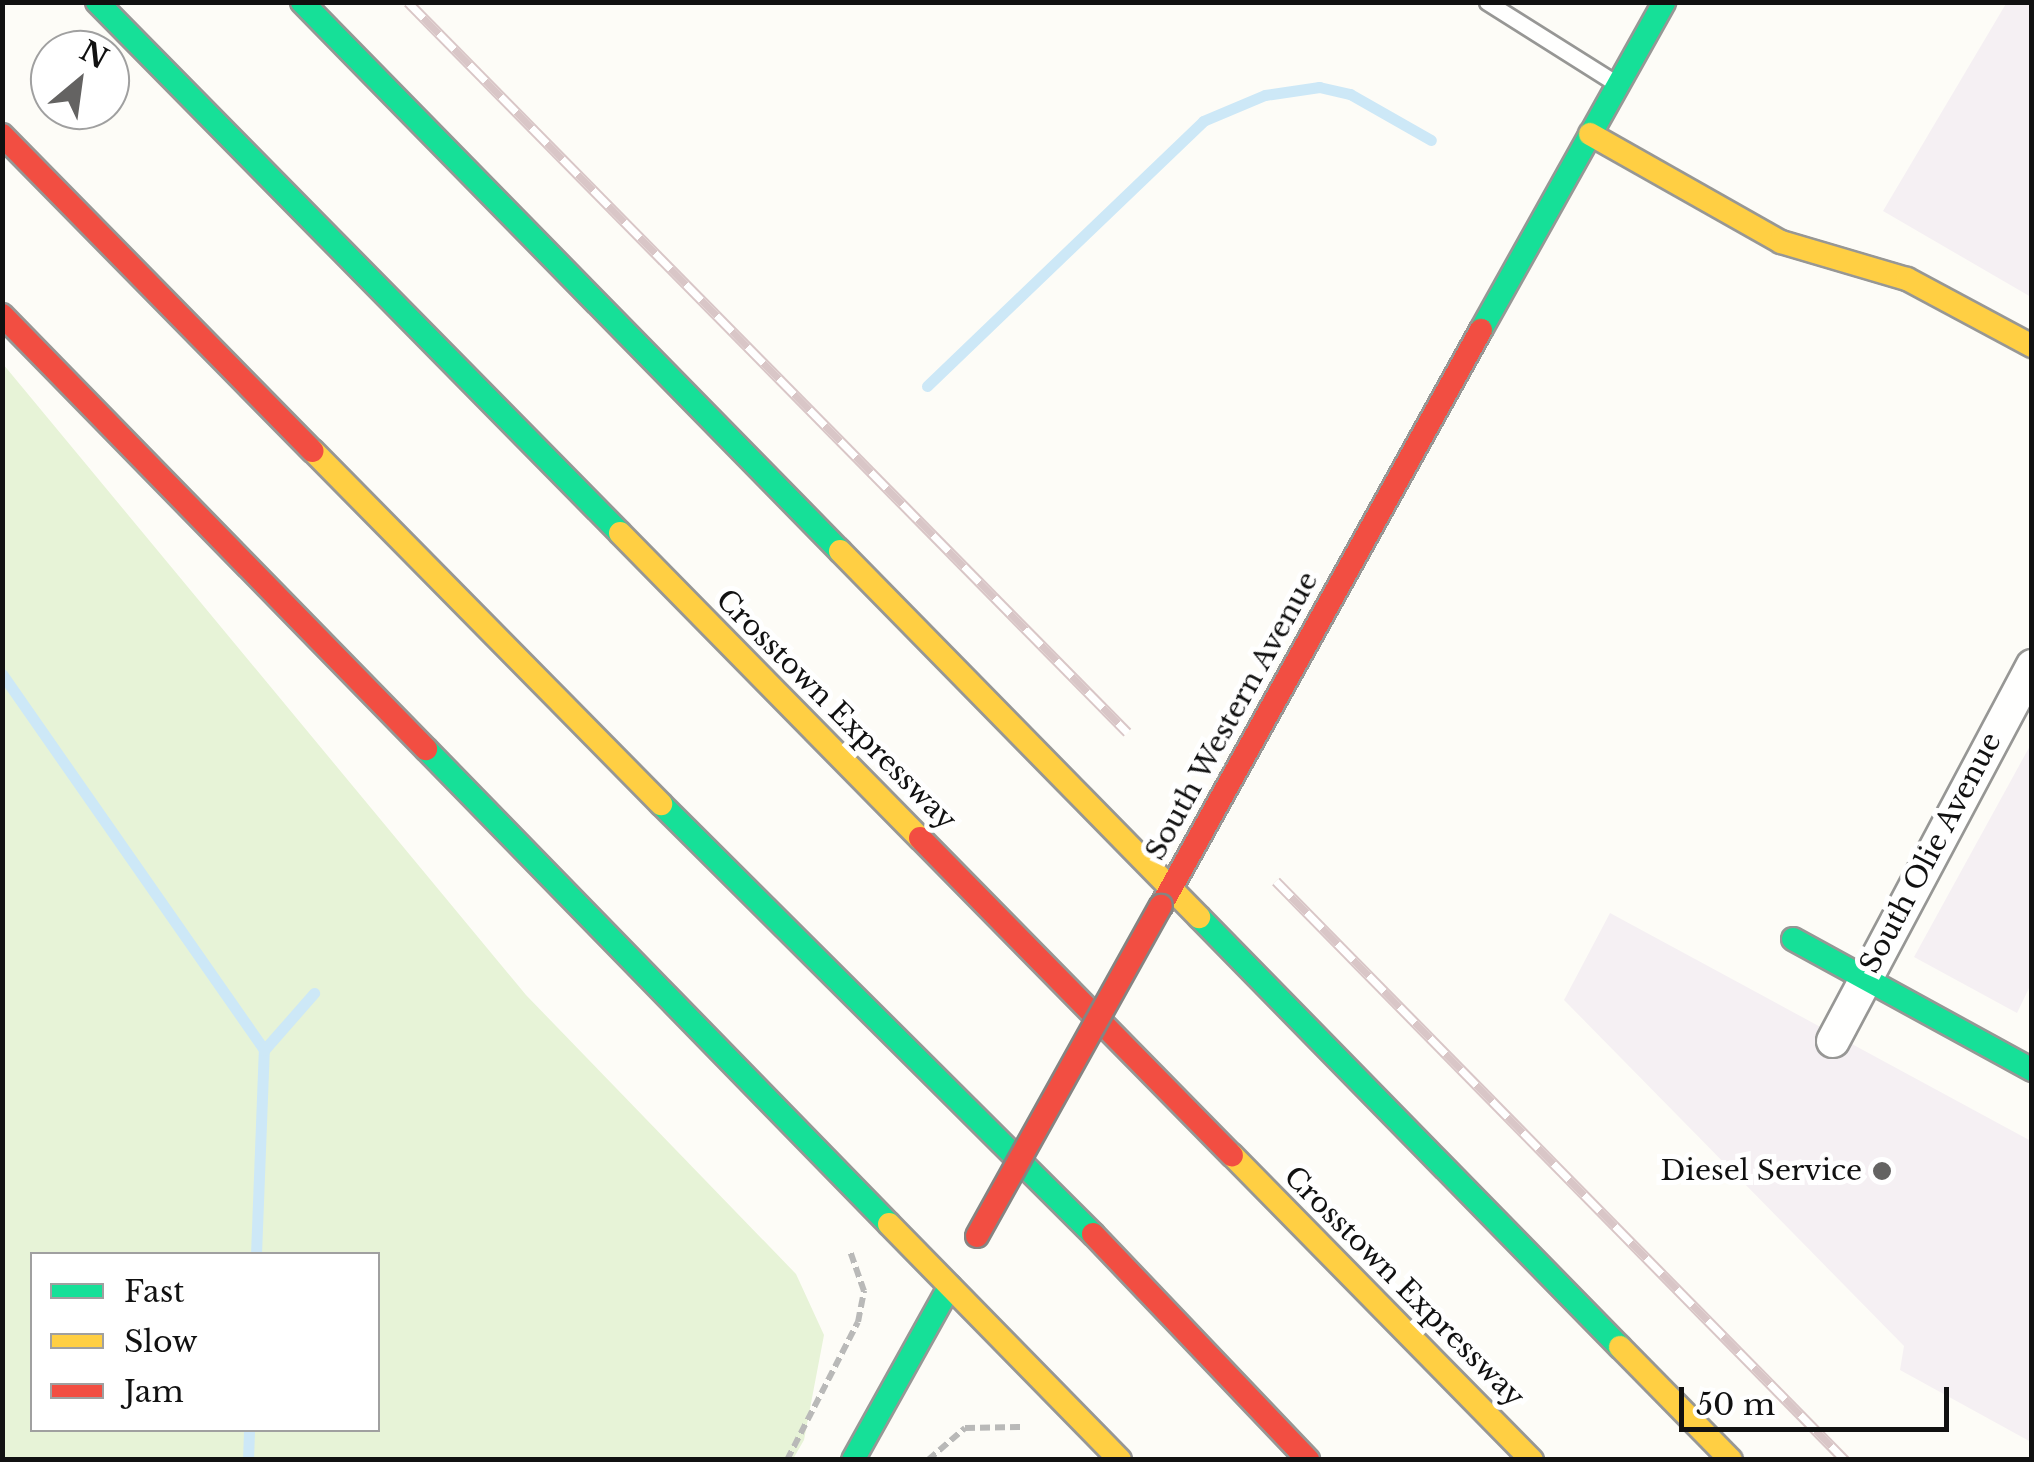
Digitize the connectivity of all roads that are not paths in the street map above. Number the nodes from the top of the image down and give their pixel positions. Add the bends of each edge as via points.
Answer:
1 (97, 2) edge
2 (302, 2) edge
3 (1486, 2) edge
4 (1664, 2) edge
5 (1618, 84) junction
6 (1590, 134) junction
7 (2, 135) edge
8 (2, 314) edge
9 (2032, 346) edge
10 (2032, 666) edge
11 (1166, 897) junction
12 (1793, 940) dead end
13 (1864, 978) junction
14 (1833, 1041) dead end
15 (2032, 1070) edge
16 (963, 1261) junction
17 (853, 1460) edge
18 (1120, 1460) edge
19 (1308, 1460) edge
20 (1532, 1460) edge
21 (1731, 1460) edge

1 - 20 main road, Crosstown Expressway
2 - 11 main road
3 - 5 lane
4 - 5 main road, South Western Avenue
5 - 6 main road, South Western Avenue
6 - 9 main road via 1781,242 1907,280
6 - 11 main road, South Western Avenue
7 - 19 main road via 744,889 1090,1230
8 - 16 main road
10 - 13 street, South Olie Avenue
11 - 16 main road, South Western Avenue, bridge
11 - 21 main road
12 - 13 main road
13 - 14 street, South Olie Avenue
13 - 15 main road
16 - 17 main road, South Western Avenue
16 - 18 main road

